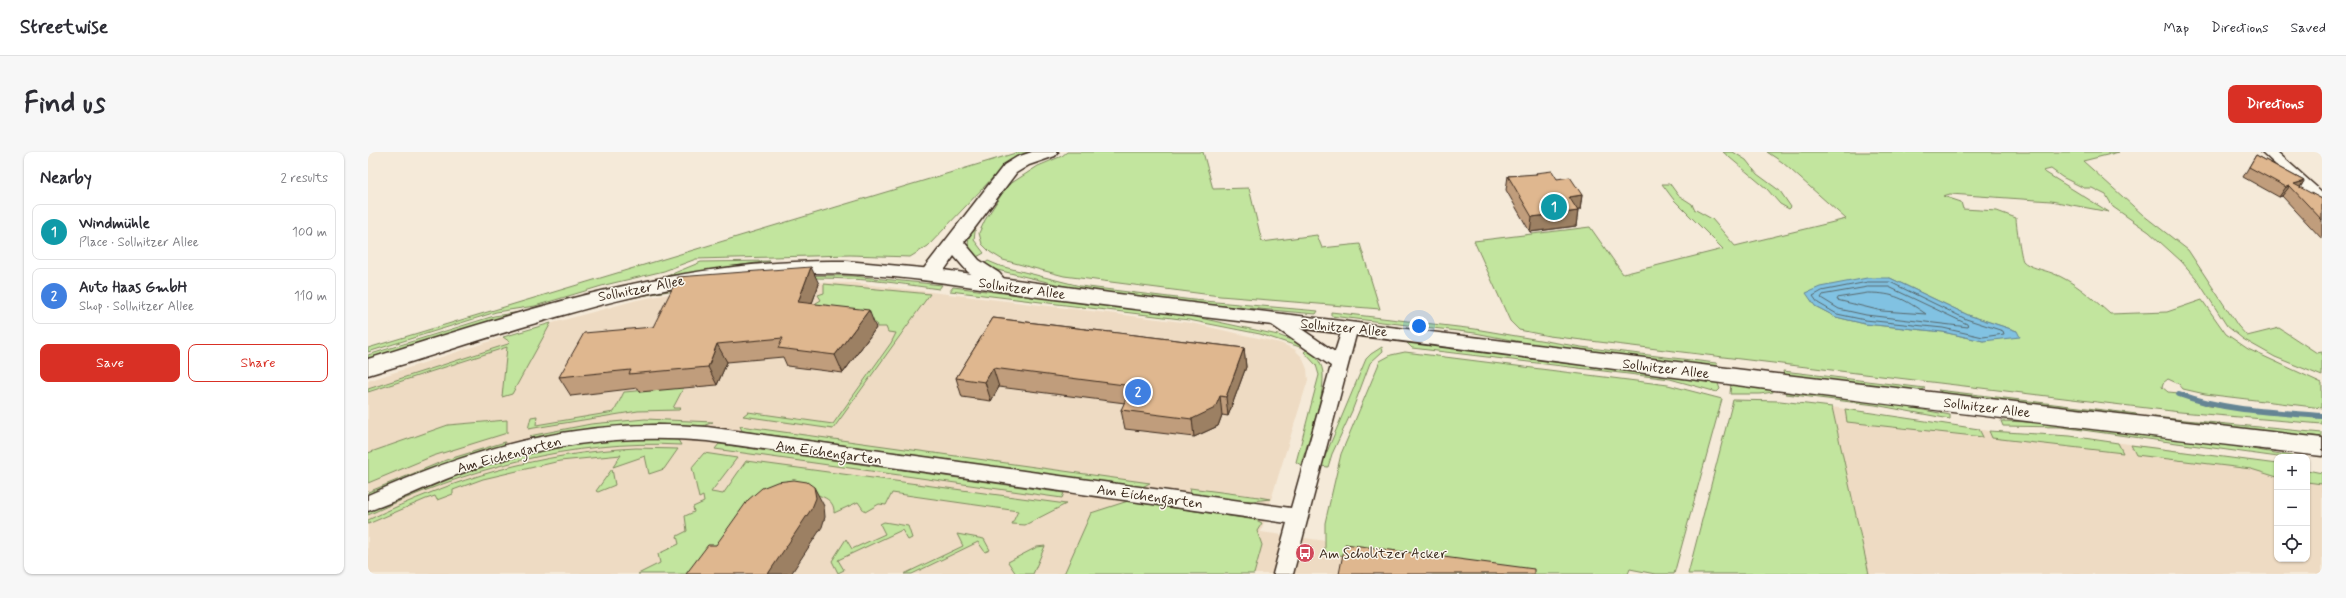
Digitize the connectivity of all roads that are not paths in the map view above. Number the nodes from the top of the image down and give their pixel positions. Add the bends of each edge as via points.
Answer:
1 (1049, 152) edge
2 (2269, 152) edge
3 (2322, 200) edge
4 (955, 244) junction
5 (929, 275) junction
6 (999, 285) junction
7 (1275, 319) junction
8 (1350, 327) junction
9 (1339, 363) junction
10 (368, 367) edge
11 (2322, 447) edge
12 (368, 503) edge
13 (1298, 517) junction
14 (1283, 574) edge

1 - 4 main road via 1023,161 1010,169
2 - 3 street
4 - 5 main road
4 - 6 main road via 979,270 991,275
5 - 6 main road, Sollnitzer Allee
5 - 10 main road, Sollnitzer Allee via 834,267 783,268 718,274 626,289
6 - 7 main road, Sollnitzer Allee
7 - 8 main road, Sollnitzer Allee
7 - 9 street
8 - 9 street
8 - 11 main road, Sollnitzer Allee
9 - 13 street
12 - 13 street, Am Eichengarten via 436,474 523,448 599,434 670,431
13 - 14 street

